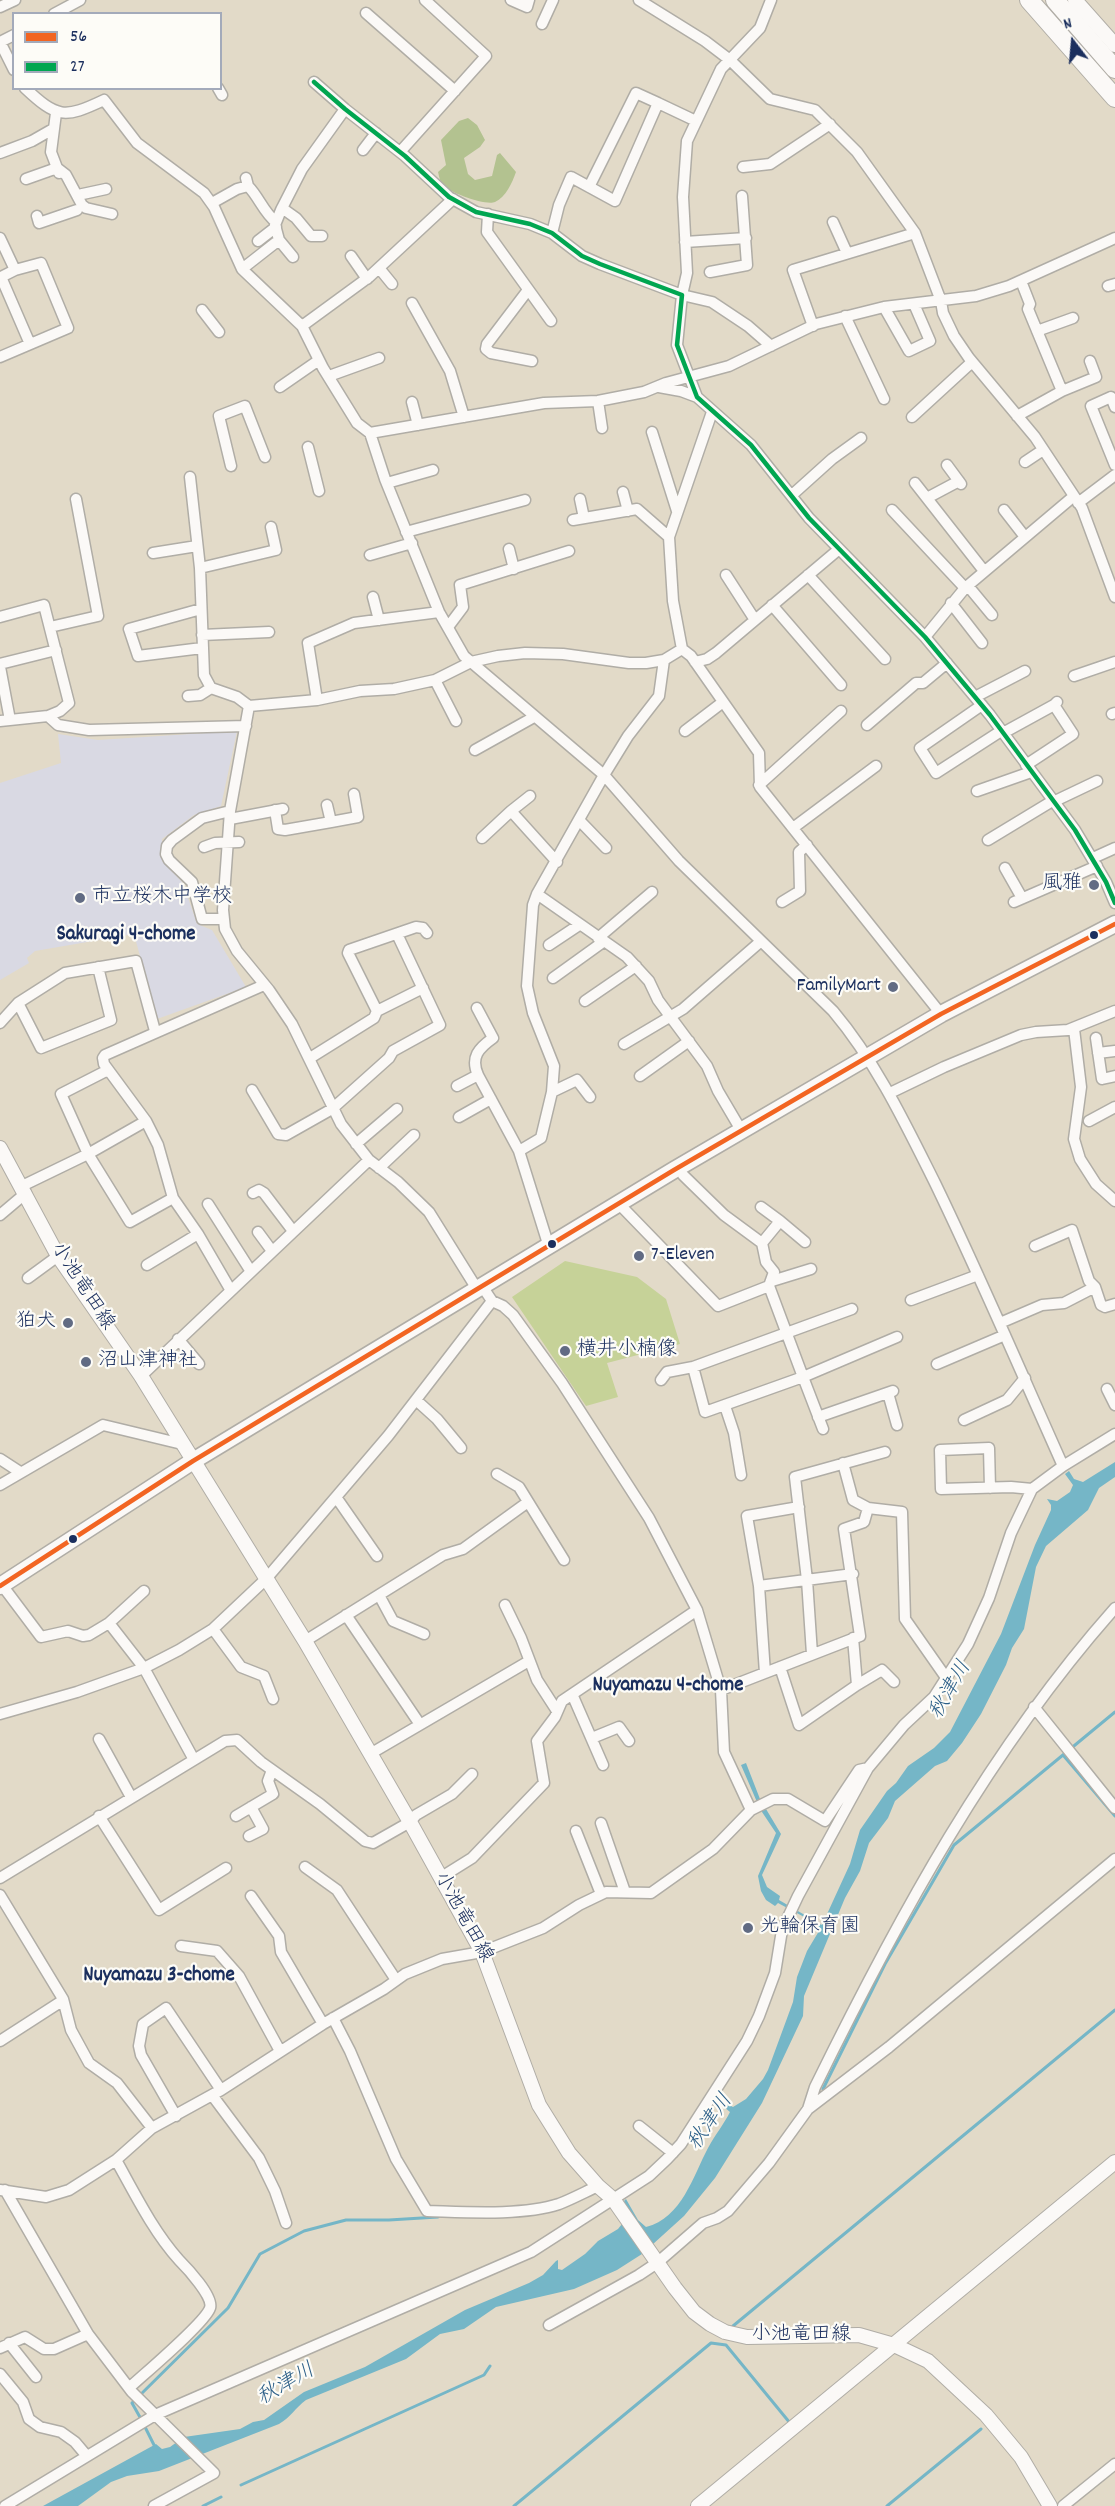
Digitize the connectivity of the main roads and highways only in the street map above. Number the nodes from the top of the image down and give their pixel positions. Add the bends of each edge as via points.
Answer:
1 (1029, 0) edge
2 (1055, 0) edge
3 (1076, 0) edge
4 (1115, 45) edge
5 (1115, 69) edge
6 (1115, 98) edge
7 (1115, 924) edge
8 (0, 1148) edge
9 (193, 1461) junction
10 (1, 1585) edge
11 (1115, 2162) edge
12 (894, 2345) junction
13 (698, 2506) edge
14 (1050, 2506) edge

1 - 6 highway
2 - 5 highway
3 - 4 main road
7 - 9 main road via 865,1057
8 - 9 main road, 小池竜田線 via 58,1256 141,1376
9 - 10 main road
9 - 12 main road, 小池竜田線 via 305,1641 482,1952 539,2105 569,2153 613,2199 694,2312 725,2332 747,2337 859,2335
11 - 12 main road
12 - 13 main road
12 - 14 main road, 小池竜田線 via 928,2361 986,2415 1021,2457

